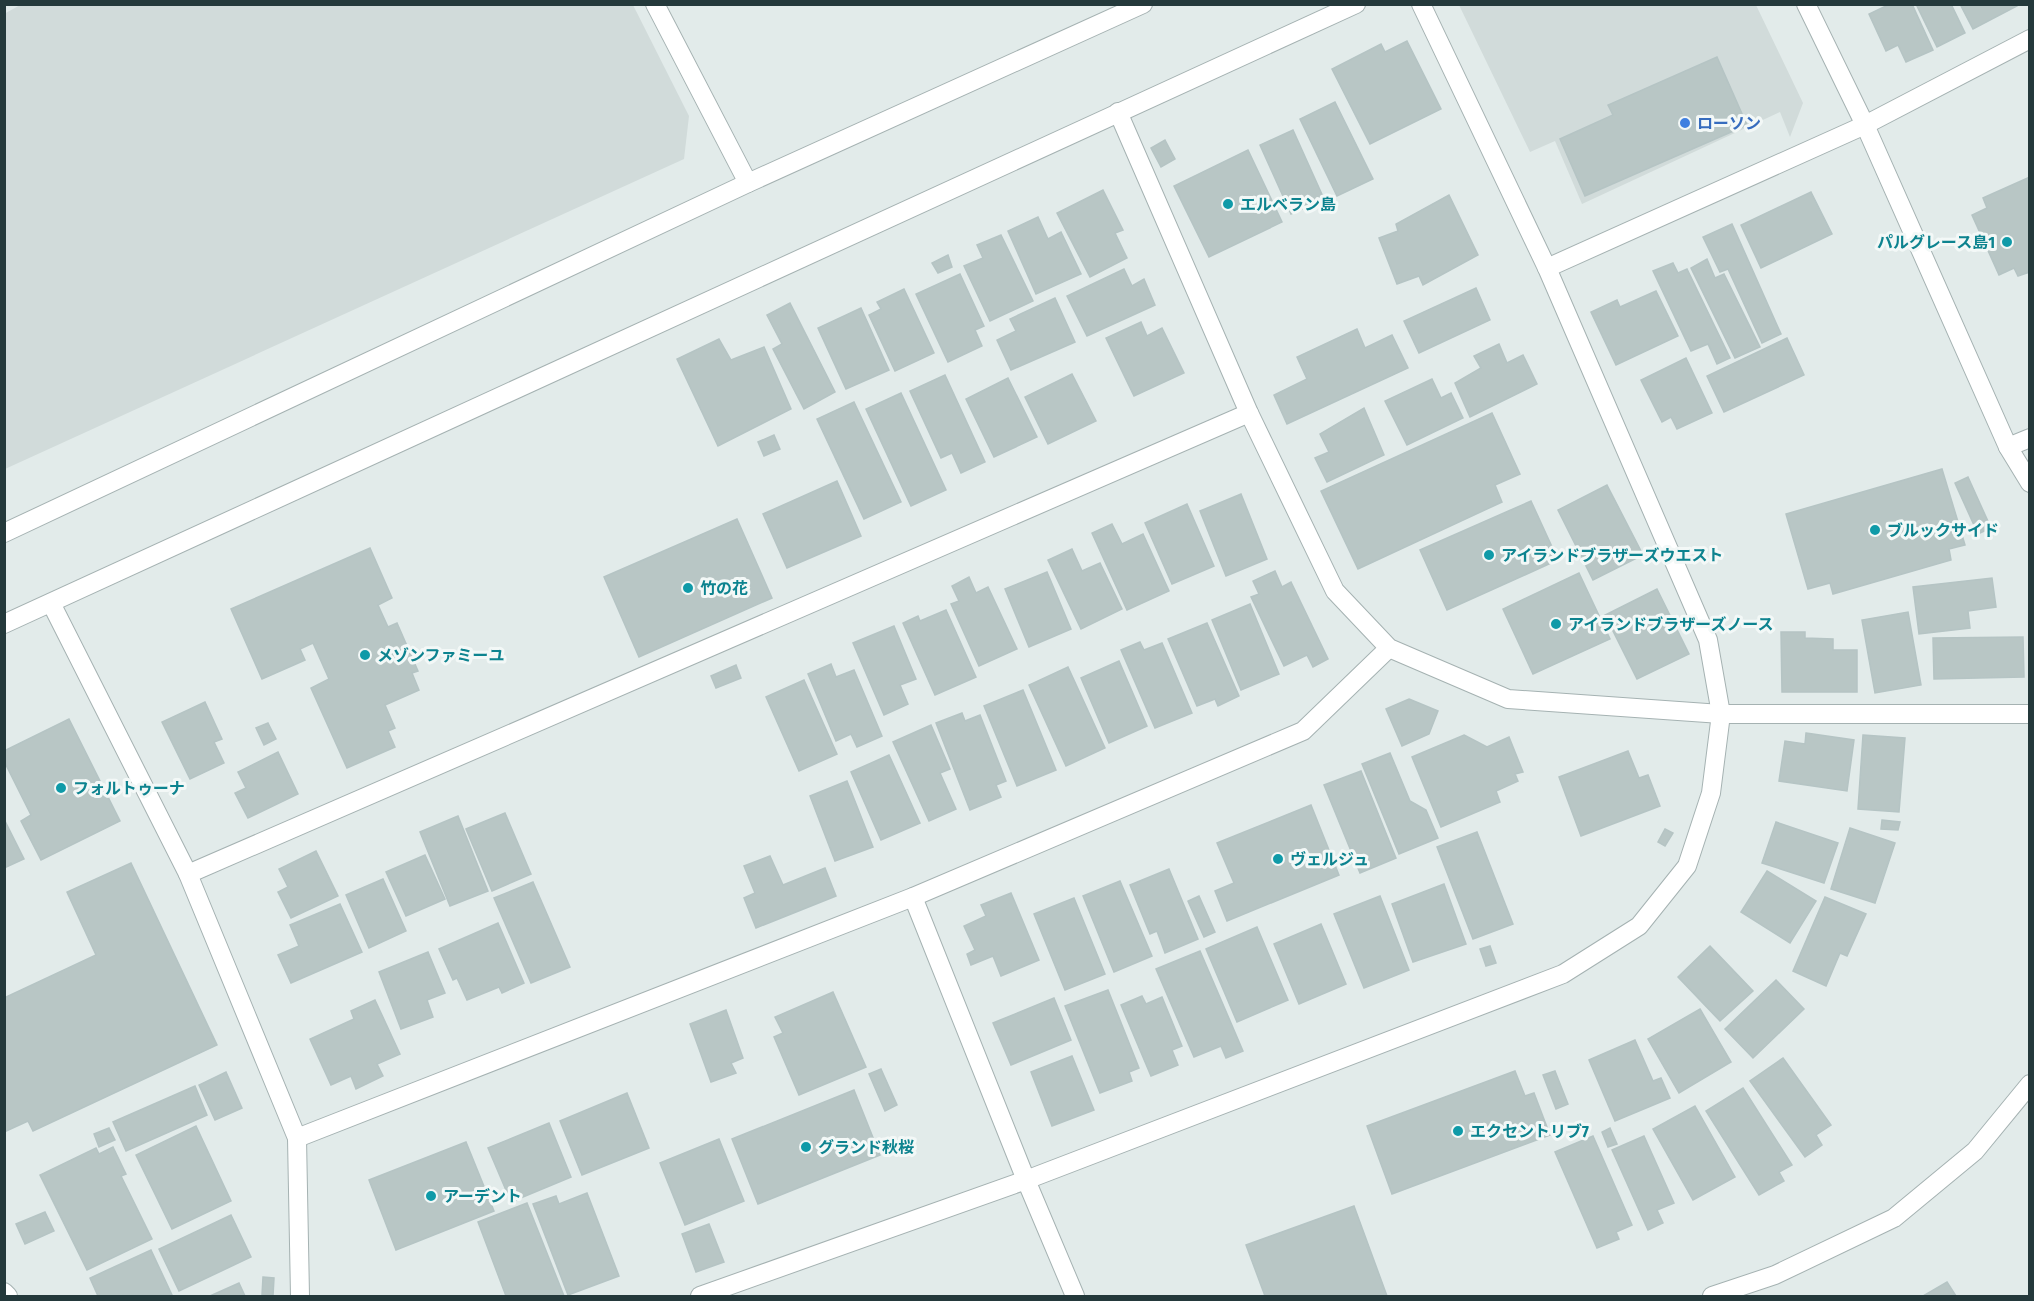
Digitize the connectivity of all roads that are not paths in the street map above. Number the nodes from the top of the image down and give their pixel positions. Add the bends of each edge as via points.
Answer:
1 (655, 4) edge
2 (1143, 4) edge
3 (1356, 4) edge
4 (1421, 4) edge
5 (1806, 4) edge
6 (2030, 39) edge
7 (1118, 112) junction
8 (1865, 125) junction
9 (748, 183) junction
10 (1547, 268) junction
11 (1249, 413) junction
12 (2030, 438) edge
13 (2008, 447) junction
14 (2030, 483) edge
15 (4, 533) edge
16 (51, 603) junction
17 (4, 624) edge
18 (1389, 648) junction
19 (1721, 714) junction
20 (2030, 714) edge
21 (188, 874) junction
22 (913, 897) junction
23 (2030, 1084) edge
24 (297, 1138) junction
25 (1026, 1180) junction
26 (4, 1292) edge
27 (8, 1296) edge
28 (300, 1296) edge
29 (700, 1296) edge
30 (1076, 1296) edge
31 (1712, 1296) edge

1 - 9 street
2 - 9 street
3 - 7 street
4 - 10 street
5 - 8 street
6 - 8 street
7 - 11 street
7 - 16 street
8 - 10 street
8 - 13 street
9 - 15 street
10 - 19 street via 1708,640
11 - 18 street via 1335,591
11 - 21 street
12 - 13 street
13 - 14 street
16 - 17 street
16 - 21 street
18 - 19 street via 1508,699
18 - 22 street via 1303,731
19 - 20 street
19 - 25 street via 1711,794 1687,866 1639,926 1563,974
21 - 24 street
22 - 24 street
22 - 25 street
23 - 31 street via 1975,1150 1894,1218 1775,1275
24 - 28 street
25 - 29 street
25 - 30 street
26 - 27 street

